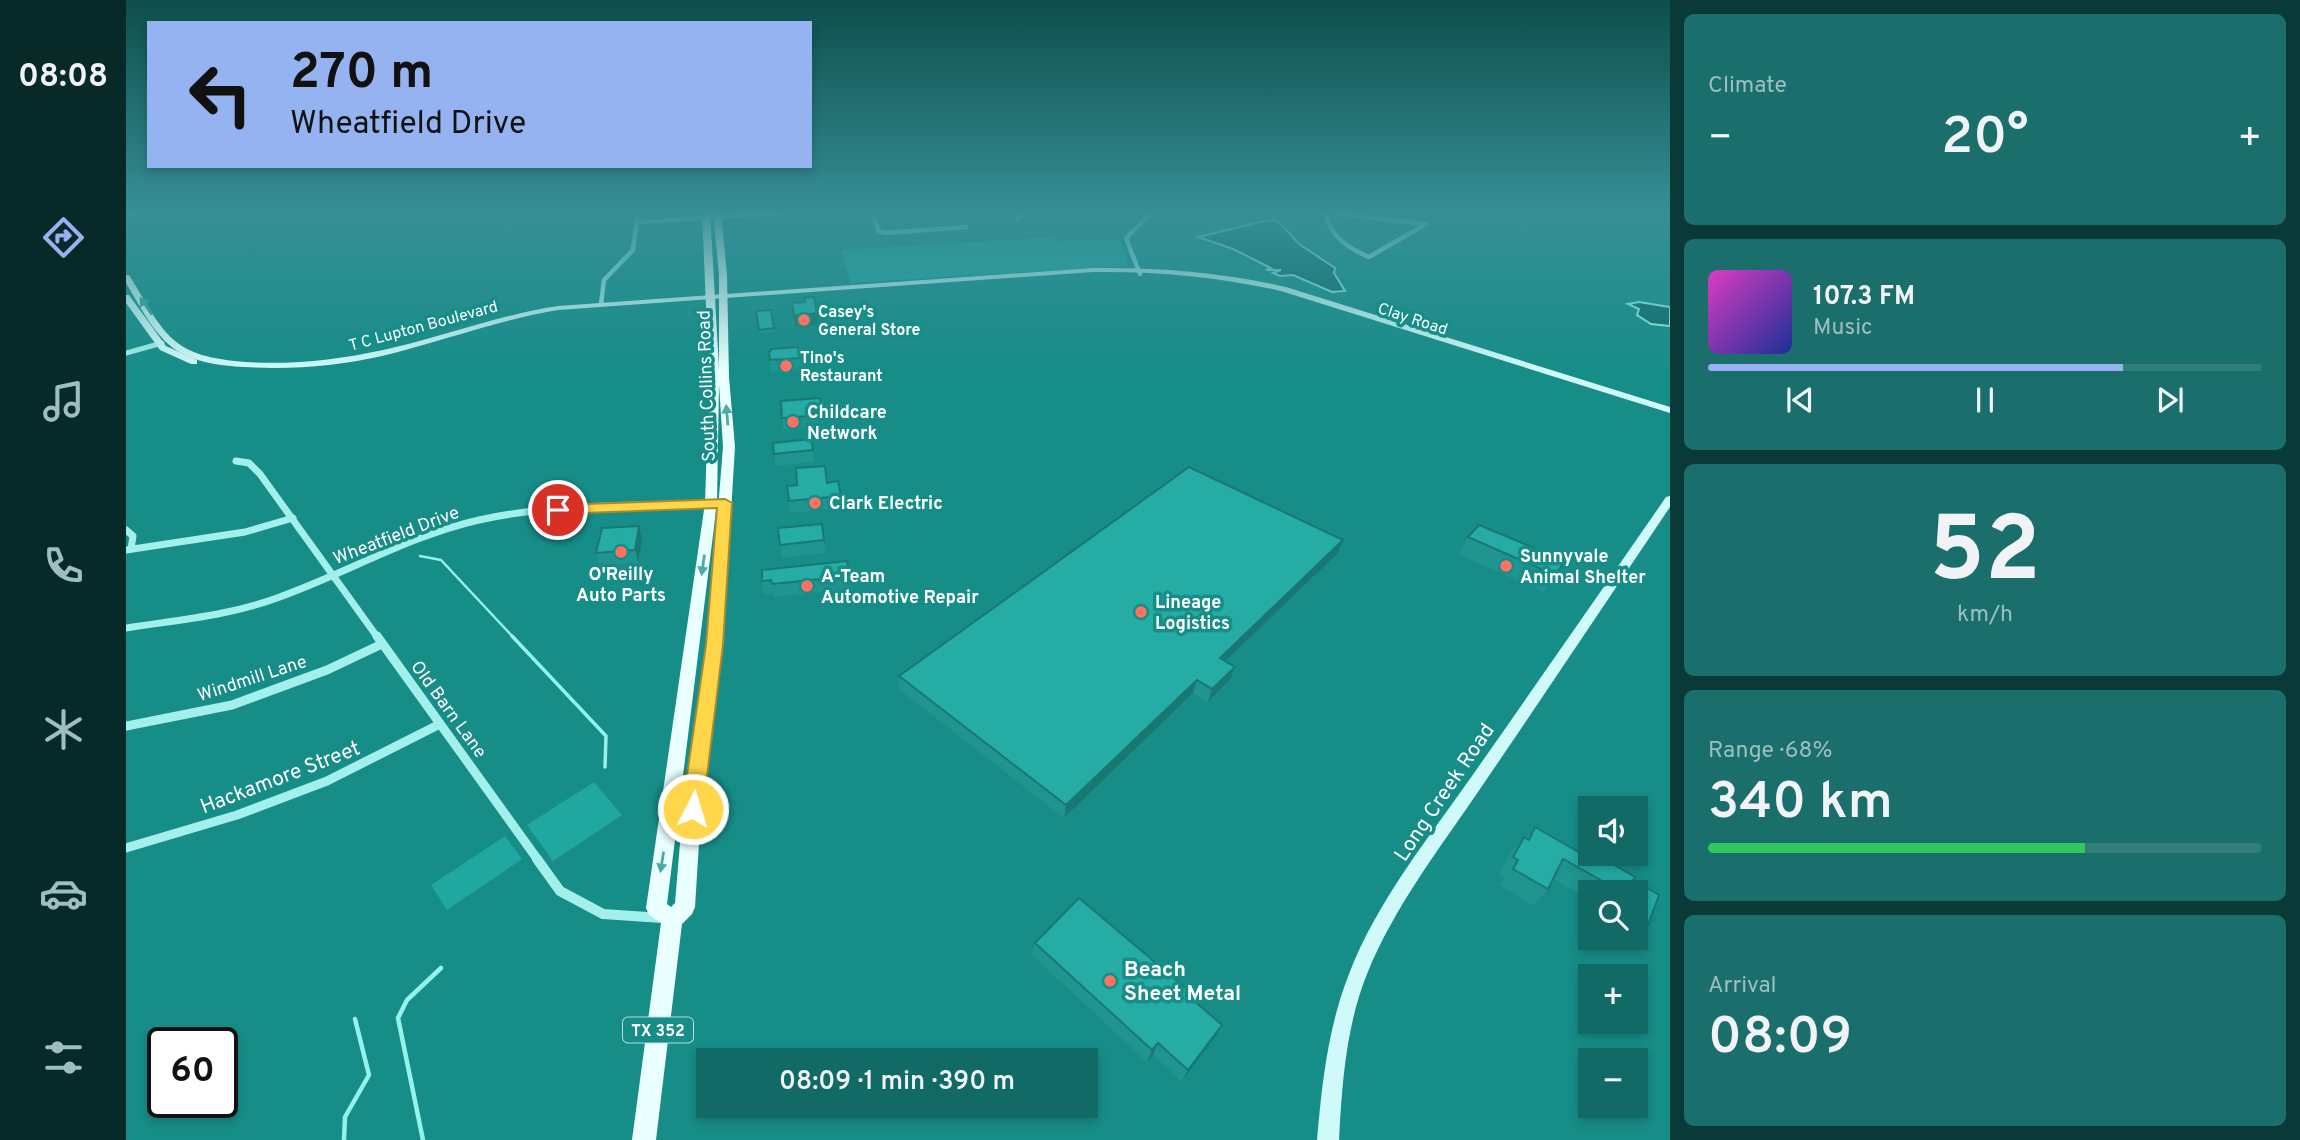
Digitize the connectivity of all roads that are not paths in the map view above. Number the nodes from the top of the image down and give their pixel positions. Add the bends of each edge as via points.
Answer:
1 (619, 264) edge
2 (712, 264) edge
3 (717, 264) edge
4 (1135, 264) edge
5 (1138, 272) junction
6 (126, 276) edge
7 (129, 287) edge
8 (126, 297) edge
9 (716, 298) junction
10 (601, 306) junction
11 (171, 341) junction
12 (159, 344) junction
13 (126, 354) edge
14 (282, 368) junction
15 (1670, 410) edge
16 (1670, 416) edge
17 (236, 461) dead end
18 (1670, 499) edge
19 (718, 503) junction
20 (293, 517) junction
21 (126, 530) edge
22 (128, 550) edge
23 (333, 576) junction
24 (126, 628) edge
25 (383, 644) junction
26 (440, 724) junction
27 (126, 726) edge
28 (672, 797) junction
29 (693, 802) junction
30 (126, 848) edge
31 (672, 919) junction
32 (644, 1140) edge
33 (1328, 1140) edge

1 - 10 street via 604,280
2 - 9 main road, South Collins Road / TX 352
3 - 9 main road, South Collins Road / TX 352
4 - 5 street
5 - 9 street, Clay Road
5 - 15 street, Clay Road via 1202,274 1283,289
5 - 16 street, Clay Road via 1219,281 1294,297
6 - 7 street, T C Lupton Boulevard
11 -> 7 street, T C Lupton Boulevard
8 - 12 street, T C Lupton Boulevard
9 - 10 street, T C Lupton Boulevard
9 - 19 main road, South Collins Road / TX 352
10 - 14 street, T C Lupton Boulevard via 452,335 363,362
11 - 12 street
11 - 14 street, T C Lupton Boulevard via 186,352 216,360
12 - 13 street
12 - 14 street, T C Lupton Boulevard via 172,354 209,366
17 - 20 street, Old Barn Lane via 249,463
18 - 33 street, Long Creek Road via 1410,880 1367,952 1342,1029
19 - 23 street, Wheatfield Drive via 500,516 427,536
19 -> 28 main road, South Collins Road / TX 352
19 - 29 main road, South Collins Road / TX 352 via 715,645
20 - 22 street via 245,532
20 - 23 street, Old Barn Lane
21 - 22 street via 133,536
23 - 24 street, Wheatfield Drive via 274,599 216,614
23 - 25 street, Old Barn Lane
25 - 26 street, Old Barn Lane
25 - 27 street, Windmill Lane via 232,705
26 - 30 street, Hackamore Street via 327,781 237,815
26 - 31 street, Old Barn Lane via 560,891 603,914
28 - 29 main road
28 -> 31 main road, TX 352 via 656,908
29 - 31 main road, TX 352 via 685,906
31 - 32 main road, TX 352

